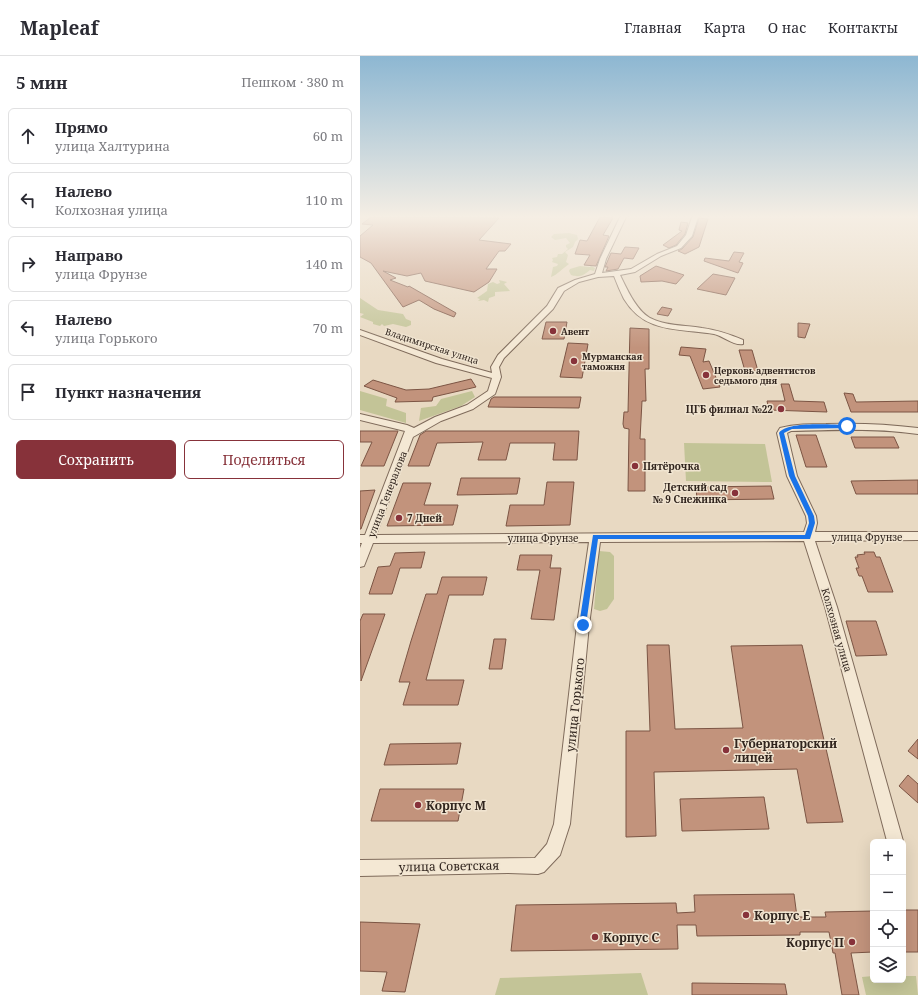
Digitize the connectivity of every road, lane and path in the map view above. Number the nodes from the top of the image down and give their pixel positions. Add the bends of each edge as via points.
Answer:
1 (602, 261) edge
2 (650, 261) edge
3 (616, 274) junction
4 (598, 275) junction
5 (360, 332) edge
6 (740, 342) dead end
7 (497, 377) junction
8 (360, 417) edge
9 (407, 431) junction
10 (918, 432) edge
11 (918, 536) edge
12 (595, 537) junction
13 (808, 537) junction
14 (365, 539) edge
15 (360, 563) edge
16 (894, 839) edge
17 (538, 866) joint
18 (360, 868) edge

1 - 4 street
2 - 3 street via 633,271
3 - 4 street
3 - 6 street via 628,299 646,319 660,325 724,334
4 - 7 street via 577,281 561,290 550,307 501,357 495,367
5 - 7 street, Владимирская улица via 440,361
7 - 9 street via 492,392 470,407
8 - 9 street
9 - 14 street, улица Генералова
10 - 13 street, Колхозная улица via 902,428 847,426 784,430 782,433 792,476 811,516
11 - 13 street, улица Фрунзе
12 - 13 street, улица Фрунзе
12 - 14 street, улица Фрунзе
12 - 17 street, улица Горького via 562,824 554,849
13 - 16 street, Колхозная улица via 831,607
14 - 15 street, улица Генералова
17 - 18 street, улица Советская

